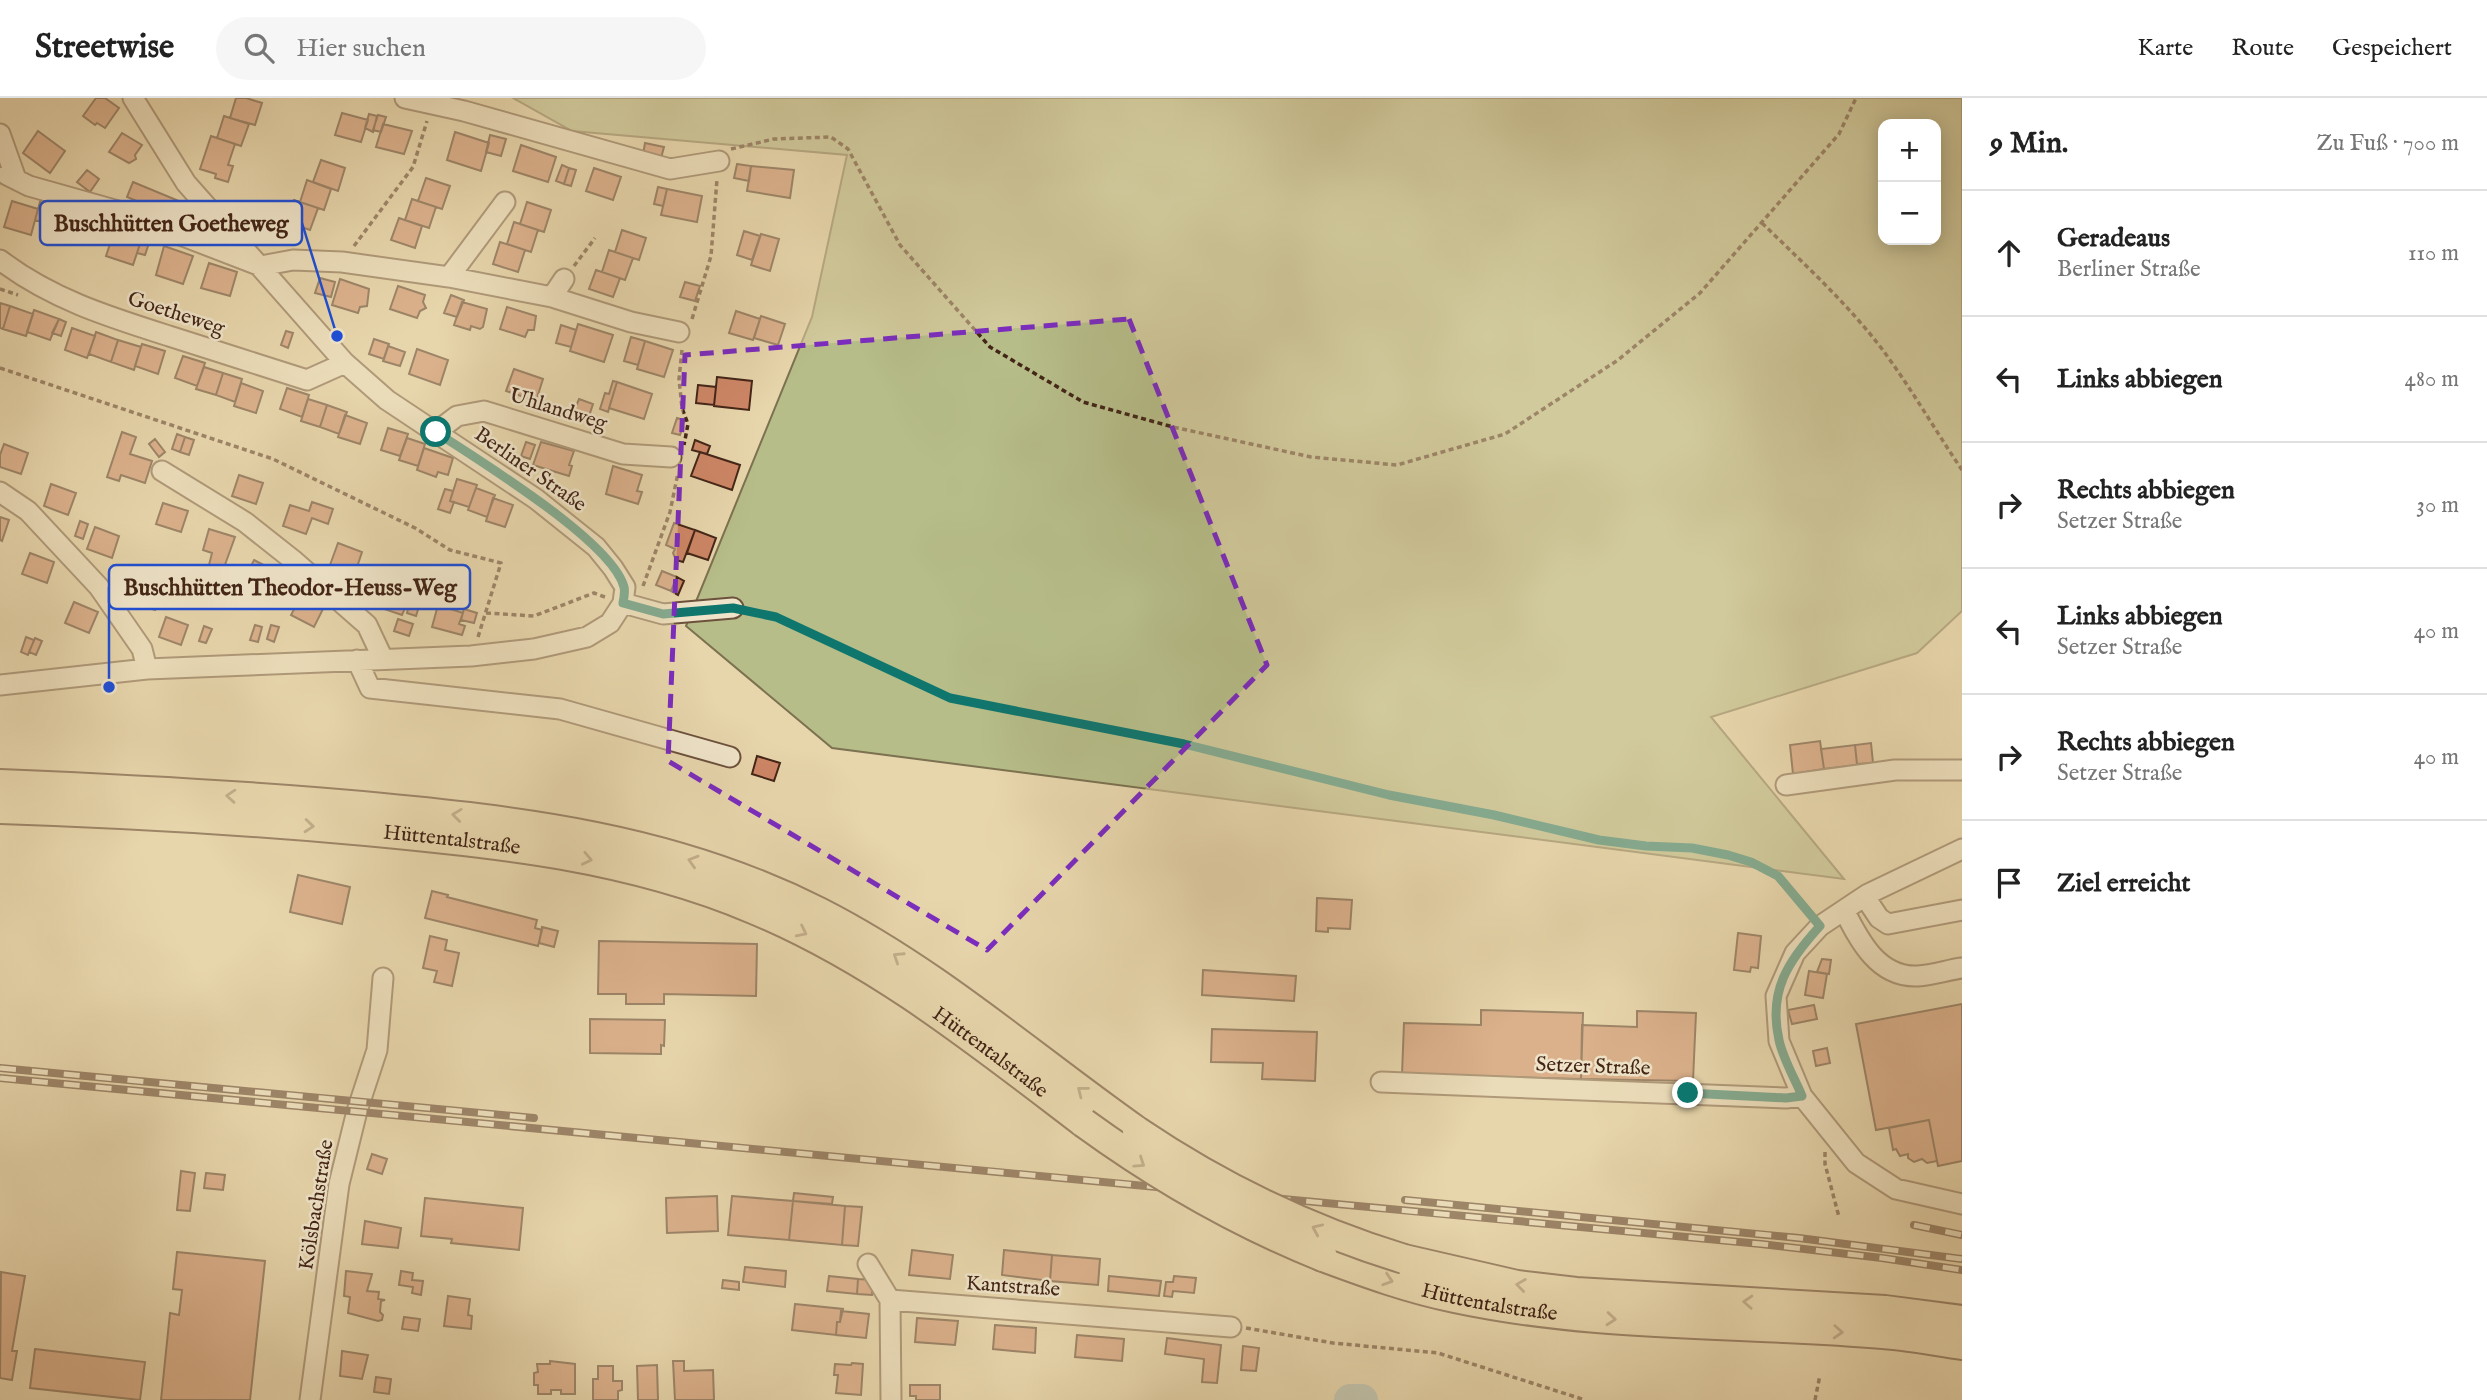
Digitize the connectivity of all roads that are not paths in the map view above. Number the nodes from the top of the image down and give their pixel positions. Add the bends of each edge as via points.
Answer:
1 (133, 98) edge
2 (405, 98) edge
3 (458, 104) edge
4 (0, 134) edge
5 (723, 156) road end
6 (505, 202) dead end
7 (0, 260) edge
8 (261, 266) junction
9 (449, 277) junction
10 (564, 279) road end
11 (551, 298) junction
12 (679, 332) dead end
13 (345, 363) junction
14 (436, 432) junction
15 (678, 459) road end
16 (162, 471) dead end
17 (0, 492) edge
18 (629, 605) junction
19 (733, 608) road end
20 (383, 659) junction
21 (357, 660) junction
22 (148, 669) junction
23 (0, 685) edge
24 (730, 757) dead end
25 (0, 768) edge
26 (1962, 770) edge
27 (0, 784) edge
28 (1786, 785) dead end
29 (95, 800) junction
30 (0, 809) edge
31 (0, 826) edge
32 (1962, 849) edge
33 (1865, 897) junction
34 (1962, 909) edge
35 (1844, 910) junction
36 (1962, 968) edge
37 (383, 978) dead end
38 (1381, 1082) dead end
39 (1802, 1096) junction
40 (1962, 1204) edge
41 (868, 1264) dead end
42 (890, 1300) junction
43 (1962, 1320) edge
44 (1231, 1327) road end
45 (1962, 1345) edge
46 (310, 1400) edge
47 (891, 1400) edge

1 - 8 street, Berliner Straße via 186,183
2 - 3 street
3 - 5 street via 670,169
4 - 8 street via 12,177 29,186 118,211
6 - 9 street
7 - 13 street, Goetheweg via 57,296 103,315 307,380
8 - 9 street via 293,260 342,262
8 - 13 street, Berliner Straße
9 - 11 street
10 - 11 street
11 - 12 street
13 - 14 street, Berliner Straße via 387,400
14 - 15 street, Uhlandweg via 457,416 484,411 623,454
14 - 18 street, Berliner Straße via 536,499 596,547 625,587
16 - 20 street via 245,522 293,559 368,625
17 - 22 street via 27,511 99,587 142,649
18 - 19 street via 663,614
18 - 20 street via 587,637 534,649
20 - 21 street
21 - 22 street
21 - 24 street via 370,688 560,709
22 - 23 street
25 - 29 highway
26 - 28 street via 1895,770
27 - 29 highway, Hüttentalstraße
29 - 30 highway, Hüttentalstraße
29 - 31 highway
43 -> 29 highway, Hüttentalstraße, bridge via 1885,1310 1517,1285 1404,1259 1330,1234 1215,1180 1137,1131 977,1010 818,911 711,867 636,844 525,823 305,801
29 -> 45 highway, Hüttentalstraße, bridge via 520,847 631,868 704,890 765,914 860,962 963,1031 1152,1171 1202,1201 1264,1233 1395,1282 1514,1308 1636,1321 1884,1334
32 - 33 street
33 - 34 street via 1888,923
33 - 35 street
35 - 36 street via 1860,943 1886,968 1916,976
35 - 39 street via 1820,926 1795,953 1776,996 1779,1041
37 - 46 street, Kölsbachstraße via 377,1050 339,1184
38 - 39 street, Setzer Straße
39 - 40 street via 1856,1163 1896,1189
41 - 42 street
42 - 44 street, Kantstraße
42 - 47 street

